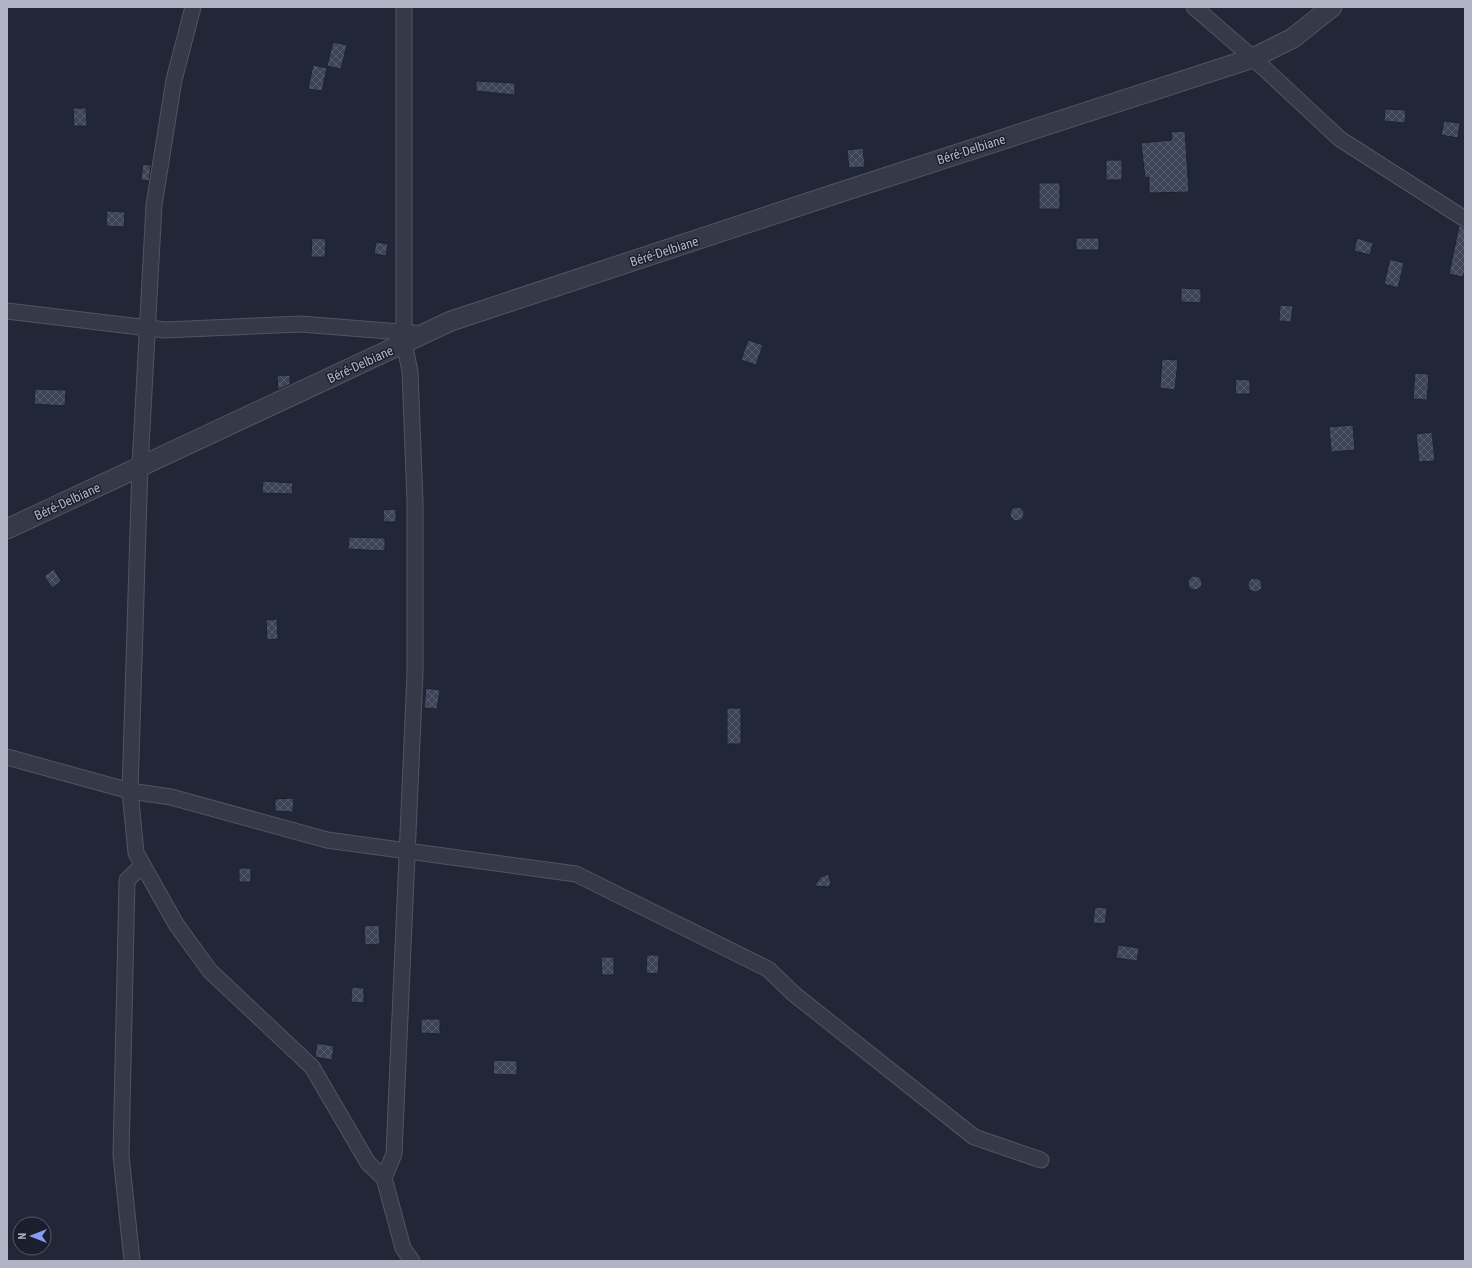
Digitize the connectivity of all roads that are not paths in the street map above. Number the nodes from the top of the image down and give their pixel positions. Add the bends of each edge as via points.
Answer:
1 (193, 7) edge
2 (404, 7) edge
3 (1194, 7) edge
4 (1332, 7) edge
5 (1253, 58) junction
6 (1465, 219) edge
7 (7, 311) edge
8 (147, 328) junction
9 (404, 338) junction
10 (140, 466) junction
11 (7, 529) edge
12 (7, 757) edge
13 (130, 791) junction
14 (408, 851) junction
15 (143, 865) junction
16 (1041, 1160) dead end
17 (384, 1178) junction
18 (132, 1261) edge
19 (412, 1261) edge

1 - 8 street via 174,80 154,205
2 - 9 street
3 - 5 street
4 - 5 street, Béré-Delbiane via 1293,38
5 - 6 street via 1340,139
5 - 9 street, Béré-Delbiane via 466,316 425,334
7 - 8 street
8 - 9 street via 165,330 301,324
8 - 10 street
9 - 10 street, Béré-Delbiane
9 - 14 street via 410,371 415,502 415,673
10 - 11 street, Béré-Delbiane
10 - 13 street
12 - 13 street
13 - 14 street via 171,797 326,840
13 - 15 street via 136,853
14 - 16 street via 576,874 768,969 794,994 974,1137
14 - 17 street via 394,1154
15 - 17 street via 176,924 210,971 312,1067 368,1163
15 - 18 street via 127,880 122,1155
17 - 19 street via 403,1248

